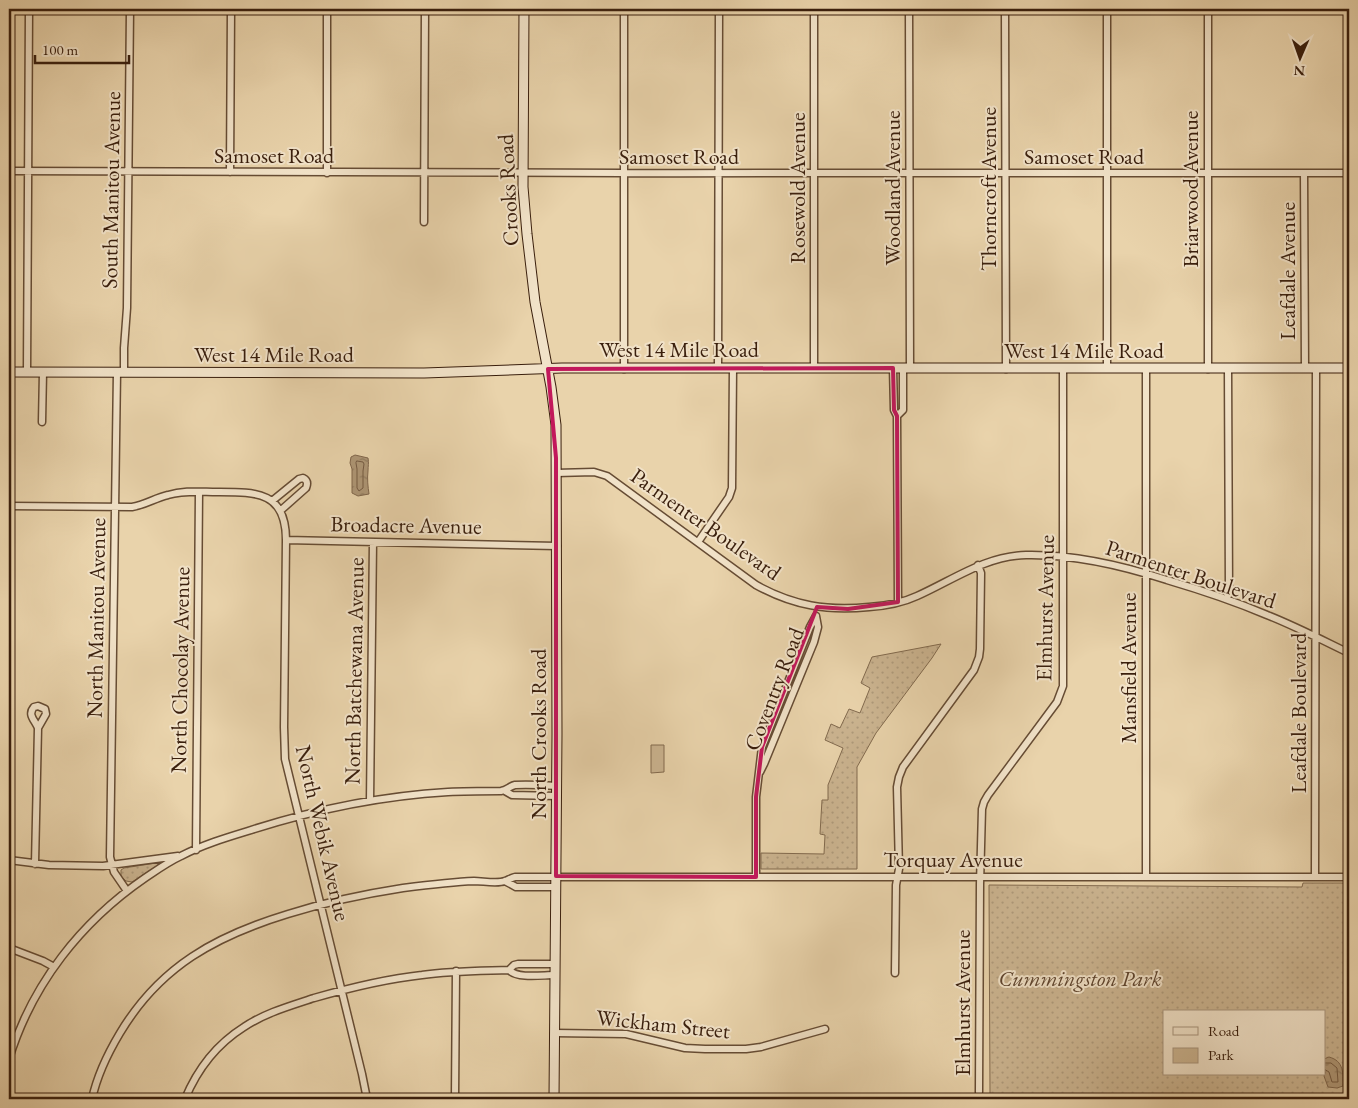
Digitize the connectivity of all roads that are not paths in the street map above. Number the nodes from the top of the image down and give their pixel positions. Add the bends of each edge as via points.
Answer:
1 (29, 9) edge
2 (130, 9) edge
3 (231, 9) edge
4 (327, 9) edge
5 (425, 9) edge
6 (524, 9) edge
7 (624, 9) edge
8 (719, 9) edge
9 (814, 9) edge
10 (909, 9) edge
11 (1006, 9) edge
12 (1107, 9) edge
13 (1208, 9) edge
14 (9, 171) edge
15 (28, 171) junction
16 (129, 172) junction
17 (230, 172) junction
18 (327, 173) junction
19 (424, 173) junction
20 (719, 173) junction
21 (814, 173) junction
22 (909, 173) junction
23 (1006, 173) junction
24 (1107, 173) junction
25 (1208, 173) junction
26 (1304, 173) junction
27 (1349, 173) edge
28 (523, 174) junction
29 (624, 174) junction
30 (424, 222) dead end
31 (548, 368) junction
32 (718, 368) junction
33 (733, 368) junction
34 (814, 368) junction
35 (893, 368) junction
36 (906, 368) junction
37 (1063, 368) junction
38 (1107, 368) junction
39 (1146, 368) junction
40 (1305, 368) junction
41 (1316, 368) junction
42 (1349, 368) edge
43 (624, 369) junction
44 (1006, 369) junction
45 (1208, 369) junction
46 (1228, 369) junction
47 (9, 372) edge
48 (27, 372) junction
49 (43, 372) junction
50 (121, 372) junction
51 (897, 416) junction
52 (42, 422) dead end
53 (556, 473) junction
54 (199, 492) junction
55 (272, 502) junction
56 (9, 506) edge
57 (116, 507) junction
58 (280, 510) junction
59 (286, 540) junction
60 (373, 542) junction
61 (698, 542) junction
62 (557, 546) junction
63 (1064, 556) junction
64 (978, 565) junction
65 (1146, 573) junction
66 (1227, 599) junction
67 (898, 602) junction
68 (817, 607) junction
69 (1315, 637) junction
70 (1349, 653) edge
71 (38, 728) dead end
72 (557, 786) junction
73 (505, 791) junction
74 (557, 796) junction
75 (370, 801) junction
76 (299, 816) junction
77 (196, 850) junction
78 (182, 855) junction
79 (9, 860) edge
80 (35, 864) junction
81 (111, 865) junction
82 (556, 876) junction
83 (897, 876) junction
84 (756, 877) junction
85 (980, 877) junction
86 (1146, 877) junction
87 (1315, 877) junction
88 (1349, 877) edge
89 (505, 881) junction
90 (556, 887) junction
91 (126, 891) junction
92 (320, 905) junction
93 (9, 948) edge
94 (554, 964) junction
95 (54, 967) junction
96 (509, 970) junction
97 (456, 971) junction
98 (895, 973) dead end
99 (554, 975) junction
100 (342, 990) junction
101 (825, 1029) dead end
102 (9, 1033) edge
103 (554, 1033) junction
104 (17, 1035) junction
105 (9, 1059) edge
106 (979, 1092) dead end
107 (92, 1099) edge
108 (185, 1099) edge
109 (367, 1099) edge
110 (455, 1099) edge
111 (554, 1099) edge

1 - 15 street
2 - 16 street, South Manitou Avenue
3 - 17 street
4 - 18 street
5 - 19 street
6 - 28 main road, Crooks Road
7 - 29 street
8 - 20 street
9 - 21 street, Rosewold Avenue
10 - 22 street, Woodland Avenue
11 - 23 street, Thorncroft Avenue
12 - 24 street
13 - 25 street, Briarwood Avenue
14 - 15 street, Samoset Road
15 - 16 street, Samoset Road
15 - 48 street
16 - 17 street, Samoset Road
16 - 50 street, South Manitou Avenue via 127,308
17 - 18 street, Samoset Road
18 - 19 street, Samoset Road
19 - 28 street, Samoset Road
19 - 30 street
20 - 21 street, Samoset Road
20 - 29 street, Samoset Road
20 - 32 street
21 - 22 street, Samoset Road
21 - 34 street, Rosewold Avenue
22 - 23 street, Samoset Road
22 - 36 street, Woodland Avenue
23 - 24 street, Samoset Road
23 - 44 street, Thorncroft Avenue
24 - 25 street, Samoset Road
24 - 38 street
25 - 26 street, Samoset Road
25 - 45 street, Briarwood Avenue
26 - 27 street, Samoset Road
26 - 40 street, Leafdale Avenue
28 - 29 street, Samoset Road
28 - 31 main road, Crooks Road via 535,302
29 - 43 street
31 - 43 main road, West 14 Mile Road
31 - 50 main road, West 14 Mile Road via 424,373
31 - 53 main road, North Crooks Road via 556,425
32 - 33 main road, West 14 Mile Road
32 - 43 main road, West 14 Mile Road
33 - 34 main road, West 14 Mile Road
33 - 61 street via 732,488
34 - 35 main road, West 14 Mile Road
35 - 36 main road, West 14 Mile Road
35 - 51 street, Woodland Avenue
36 - 44 main road, West 14 Mile Road
36 - 51 street, Woodland Avenue via 903,410
37 - 38 main road, West 14 Mile Road
37 - 44 main road, West 14 Mile Road
37 - 63 street, Elmhurst Avenue
38 - 39 main road, West 14 Mile Road
39 - 45 main road, West 14 Mile Road
39 - 65 street, Mansfield Avenue
40 - 41 main road, West 14 Mile Road
40 - 46 main road, West 14 Mile Road
41 - 42 main road, West 14 Mile Road
41 - 69 street, Leafdale Boulevard
45 - 46 main road, West 14 Mile Road
46 - 66 street
47 - 48 main road, West 14 Mile Road
48 - 49 main road, West 14 Mile Road
49 - 50 main road, West 14 Mile Road
49 - 52 street
50 - 57 street, North Manitou Avenue
51 - 67 street, Woodland Avenue
53 - 61 street, Parmenter Boulevard via 594,472 607,476
53 - 62 main road, North Crooks Road
54 - 55 street via 249,492
54 - 57 street via 169,494 138,506
54 - 77 street, North Chocolay Avenue
55 - 58 street
55 - 58 street, Broadacre Avenue via 303,478 306,488
56 - 57 street
57 - 81 street, North Manitou Avenue
58 - 59 street via 285,521
59 - 60 street, Broadacre Avenue
59 - 76 street, North Webik Avenue via 284,750
60 - 62 street, Broadacre Avenue
60 - 75 street, North Batchewana Avenue
61 - 68 street, Parmenter Boulevard via 768,592
62 - 72 main road, North Crooks Road
63 - 64 street, Parmenter Boulevard via 1014,556
63 - 65 street, Parmenter Boulevard
63 - 85 street, Elmhurst Avenue via 1062,692 984,802
64 - 67 street, Parmenter Boulevard
64 - 83 street via 981,573 979,657 974,670 902,767 897,787
65 - 66 street, Parmenter Boulevard
65 - 86 street, Mansfield Avenue
66 - 69 street, Parmenter Boulevard
67 - 68 street, Parmenter Boulevard via 848,609
68 - 84 street, Coventry Road via 762,747 756,797
69 - 70 street, Parmenter Boulevard
69 - 87 street, Leafdale Boulevard
71 - 80 street
72 - 73 street via 514,785
72 - 74 main road, North Crooks Road
73 - 74 street via 512,795
73 - 75 street via 448,792
74 - 82 main road, North Crooks Road
75 - 76 street
76 - 77 street
76 - 92 street, North Webik Avenue
77 - 78 street
78 - 81 street
78 - 91 street
79 - 80 street
80 - 81 street
81 - 91 street
82 - 84 street, Torquay Avenue
82 - 89 street, Torquay Avenue via 515,877
82 - 90 main road, North Crooks Road
83 - 84 street, Torquay Avenue
83 - 85 street, Torquay Avenue
83 - 98 street
85 - 86 street, Torquay Avenue
85 - 106 street, Elmhurst Avenue
86 - 87 street, Torquay Avenue
87 - 88 street, Torquay Avenue
89 - 90 street via 516,887
89 - 92 street via 427,885 365,894
90 - 94 main road, North Crooks Road
91 - 95 street via 82,931
92 - 100 street, North Webik Avenue
92 - 107 street via 232,934 173,970 127,1020 105,1060
93 - 95 street
94 - 96 street via 518,964
94 - 99 main road, North Crooks Road
95 - 104 street
96 - 97 street
96 - 99 street via 518,975
97 - 100 street via 404,977
97 - 110 street
99 - 103 main road, North Crooks Road
100 - 108 street via 281,1009 242,1028 212,1055
100 - 109 street, North Webik Avenue
101 - 103 street, Wickham Street via 752,1049 686,1048 626,1034
102 - 104 street
103 - 111 main road, North Crooks Road
104 - 105 street

